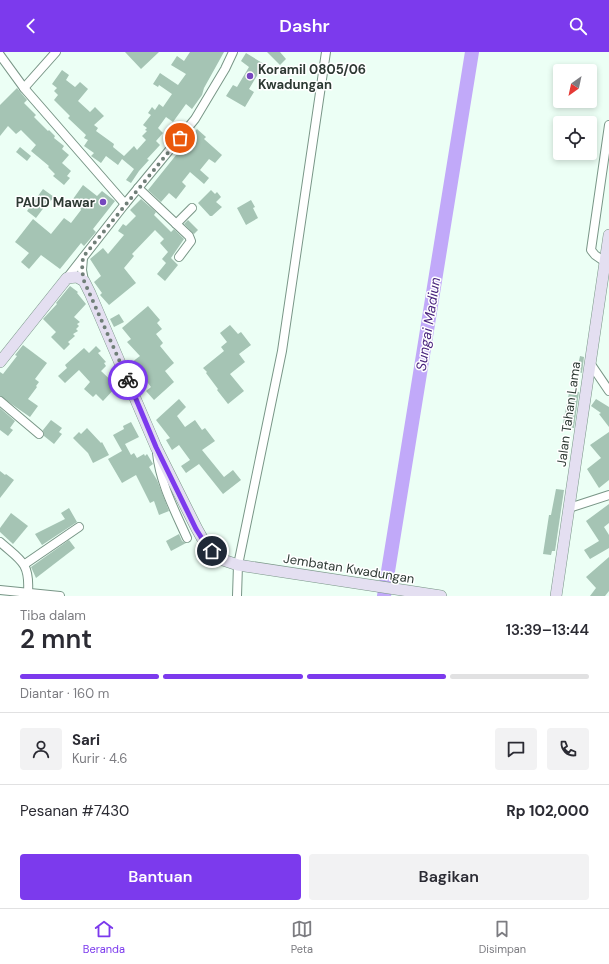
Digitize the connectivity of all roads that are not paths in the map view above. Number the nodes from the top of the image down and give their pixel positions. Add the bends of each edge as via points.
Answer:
1 (56, 52) edge
2 (233, 52) edge
3 (326, 52) edge
4 (0, 55) edge
5 (24, 88) junction
6 (609, 125) edge
7 (138, 188) junction
8 (125, 204) junction
9 (192, 208) dead end
10 (176, 224) junction
11 (609, 235) edge
12 (83, 257) junction
13 (179, 257) dead end
14 (607, 263) edge
15 (67, 278) junction
16 (84, 281) junction
17 (0, 362) edge
18 (590, 363) junction
19 (609, 392) edge
20 (0, 401) edge
21 (39, 434) dead end
22 (156, 447) junction
23 (609, 495) edge
24 (569, 508) junction
25 (79, 527) dead end
26 (186, 538) dead end
27 (0, 542) edge
28 (25, 564) junction
29 (238, 565) junction
30 (0, 590) edge
31 (28, 592) junction
32 (60, 596) edge
33 (237, 596) edge
34 (441, 596) edge
35 (556, 596) edge

1 - 5 street
2 - 7 street via 194,119
3 - 29 street via 282,351
4 - 5 street
5 - 8 street
6 - 14 street via 591,250
7 - 8 street
7 - 10 street
8 - 12 street
9 - 10 street
10 - 13 street via 191,241
11 - 14 main road, Jalan Tahan Lama
12 - 15 street
12 - 16 street
14 - 18 main road, Jalan Tahan Lama
15 - 16 main road via 72,276
15 - 17 main road
16 - 22 main road, Jembatan Kwadungan
18 - 19 street
18 - 24 main road, Jalan Tahan Lama
20 - 21 street
22 - 26 street via 158,465
22 - 29 main road, Jembatan Kwadungan via 206,545 217,558
23 - 24 street
24 - 35 main road, Jalan Tahan Lama
25 - 28 street
27 - 28 street
28 - 31 street
29 - 33 street
29 - 34 main road, Jembatan Kwadungan
30 - 31 street
31 - 32 street

